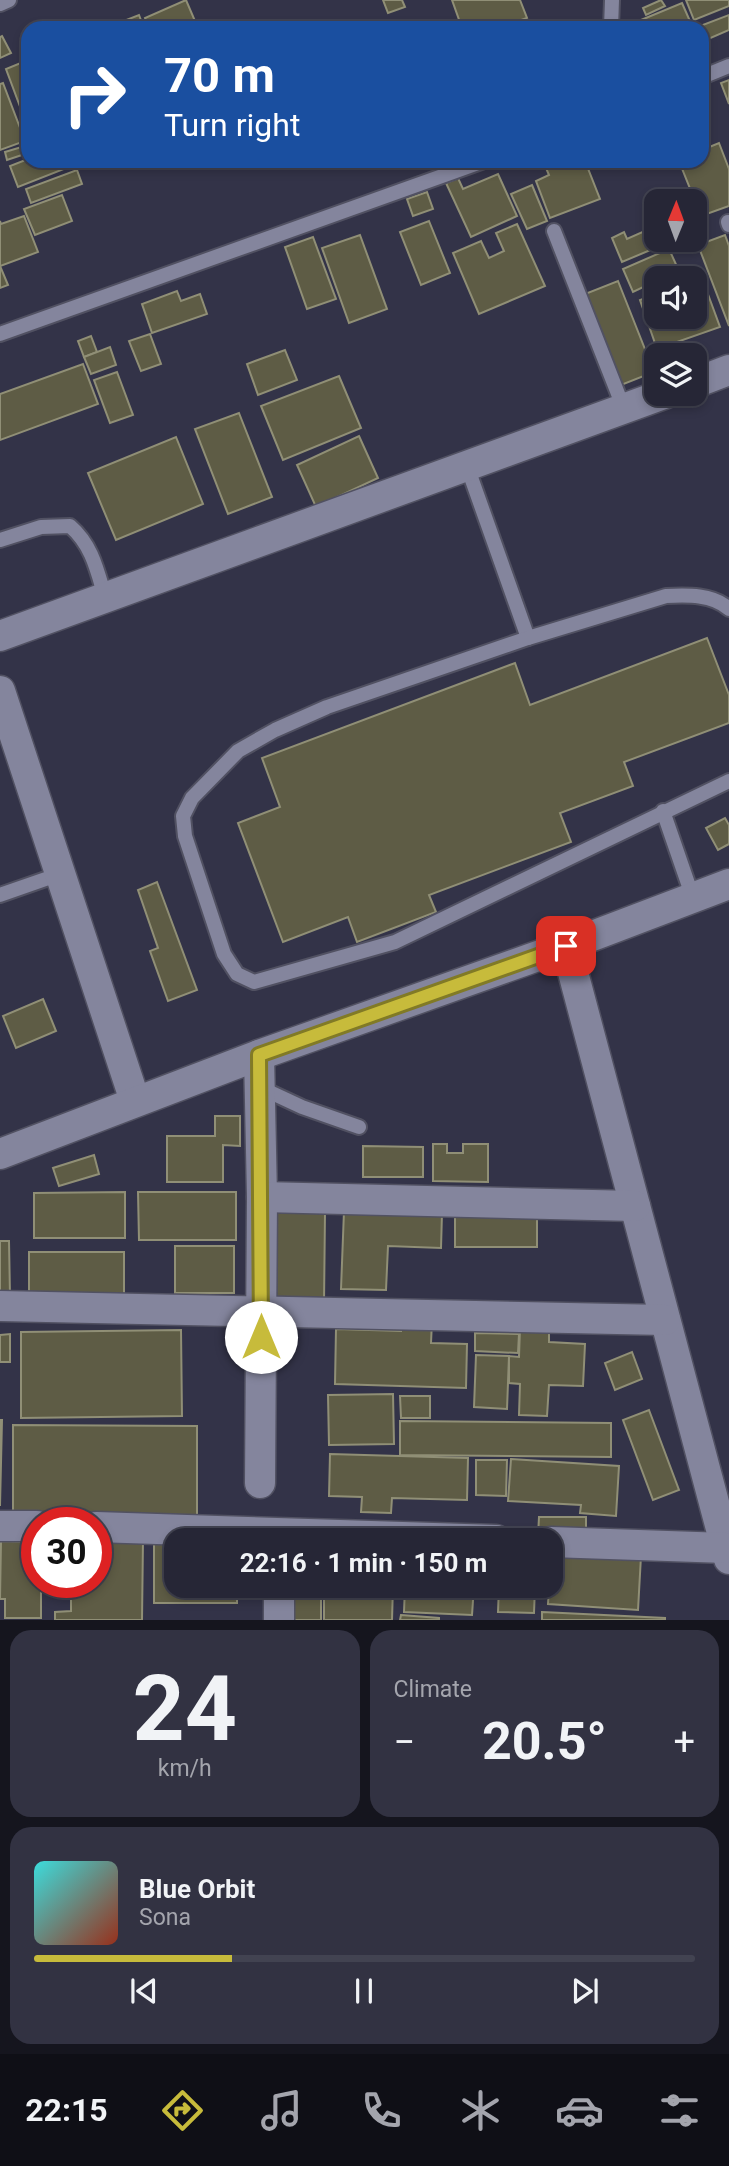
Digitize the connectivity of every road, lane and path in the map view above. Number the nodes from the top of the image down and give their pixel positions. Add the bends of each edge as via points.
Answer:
1 (9, 0) edge
2 (612, 0) edge
3 (0, 4) edge
4 (611, 21) edge
5 (729, 66) edge
6 (709, 74) edge
7 (464, 168) edge
8 (554, 231) dead end
9 (0, 334) edge
10 (729, 370) edge
11 (707, 378) edge
12 (644, 402) edge
13 (624, 409) junction
14 (467, 466) junction
15 (0, 540) edge
16 (105, 597) junction
17 (729, 609) edge
18 (0, 635) edge
19 (528, 638) junction
20 (0, 691) edge
21 (729, 781) edge
22 (663, 811) junction
23 (60, 874) junction
24 (729, 884) edge
25 (0, 895) edge
26 (693, 898) junction
27 (566, 946) junction
28 (259, 1055) junction
29 (259, 1087) junction
30 (135, 1101) junction
31 (359, 1127) dead end
32 (0, 1154) edge
33 (262, 1197) junction
34 (635, 1206) junction
35 (0, 1306) edge
36 (262, 1313) junction
37 (665, 1320) junction
38 (260, 1483) dead end
39 (0, 1526) edge
40 (21, 1526) edge
41 (112, 1528) edge
42 (164, 1530) edge
43 (563, 1543) edge
44 (728, 1554) edge
45 (279, 1598) edge
46 (279, 1620) edge

1 - 3 lane
2 - 4 lane
5 - 6 lane
7 - 9 lane
8 - 13 lane
10 - 11 street
12 - 13 street
13 - 14 street
14 - 16 street
14 - 19 lane
15 - 16 lane via 41,527 70,526 92,553
16 - 18 street
17 - 19 lane via 712,599 666,596
19 - 22 lane via 327,707 275,730 238,751 192,798 183,816 185,836 224,954 237,974 254,982 395,942
20 - 23 street
21 - 22 lane
22 - 26 lane
23 - 25 lane
23 - 30 street
24 - 26 street
26 - 27 street
27 - 28 street
27 - 34 street
28 - 29 street
28 - 30 street
29 - 31 lane
29 - 33 street
30 - 32 street
33 - 34 street
33 - 36 street
34 - 37 street
35 - 36 street
36 - 37 street
36 - 38 street
37 - 44 street
39 - 40 street
41 - 42 street
43 - 44 street
45 - 46 street

